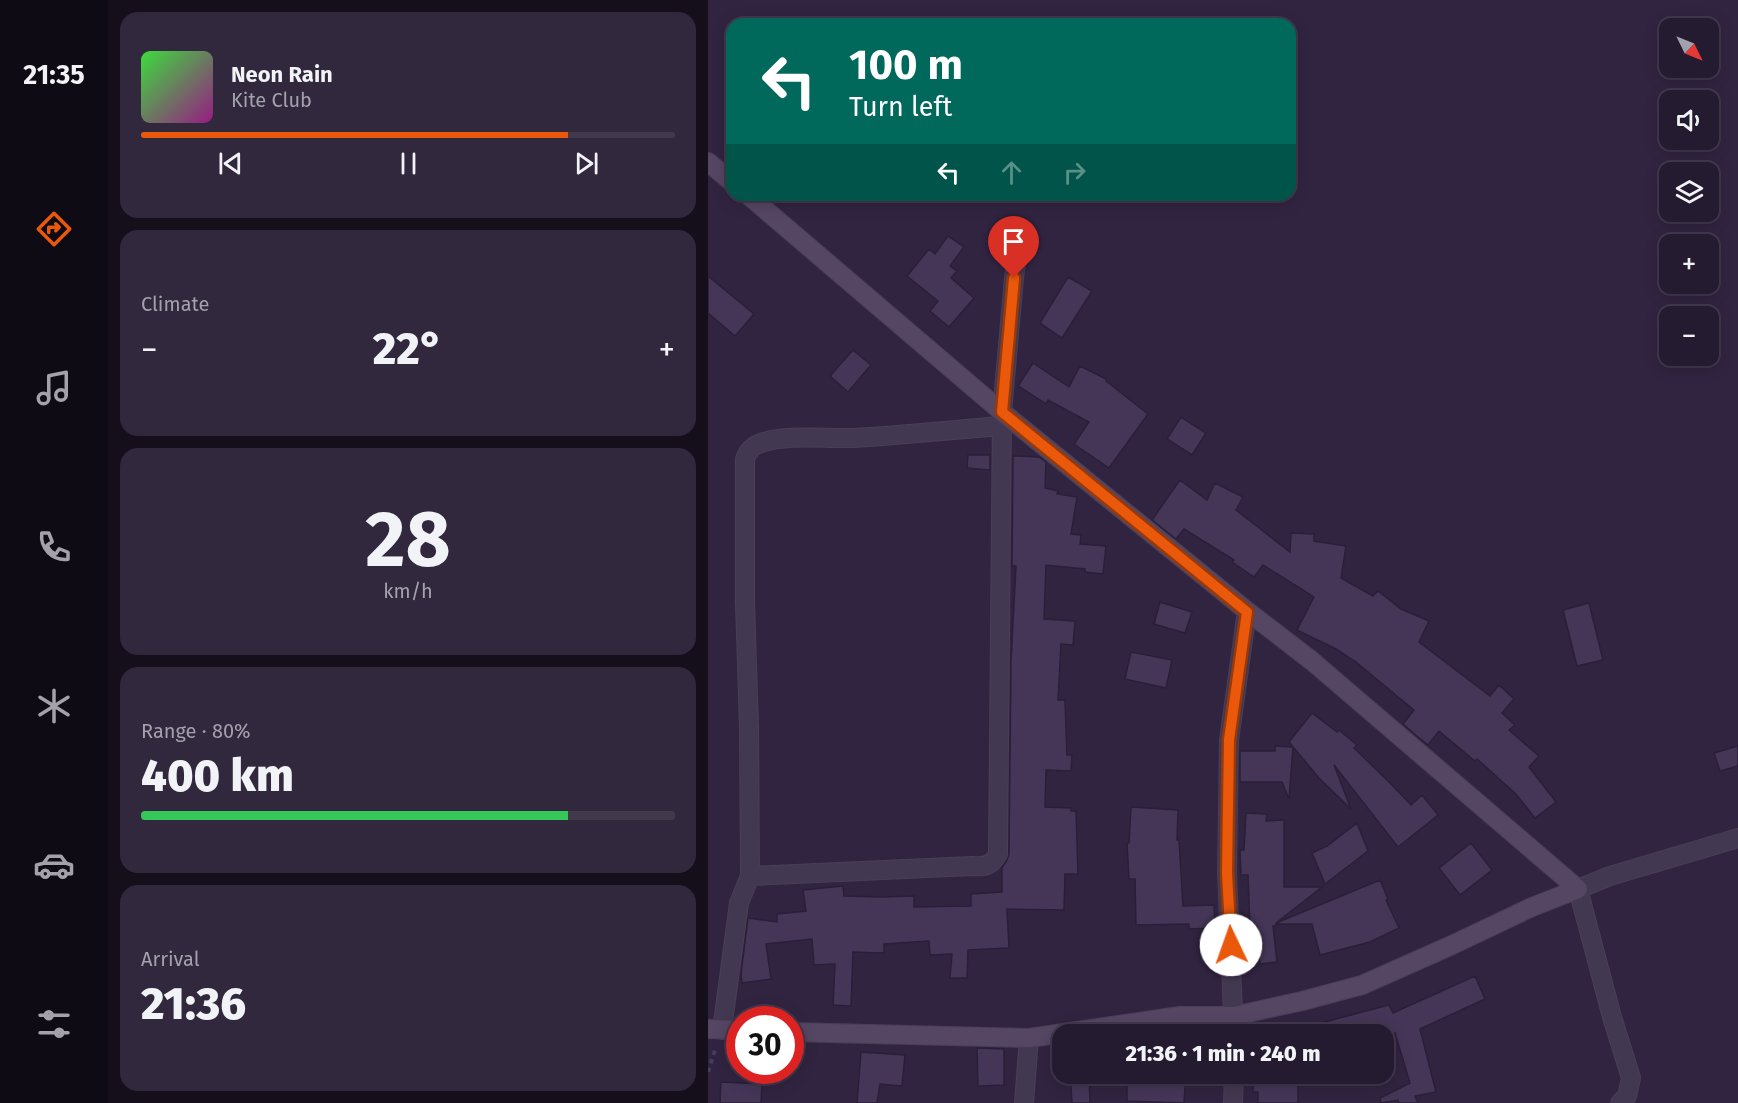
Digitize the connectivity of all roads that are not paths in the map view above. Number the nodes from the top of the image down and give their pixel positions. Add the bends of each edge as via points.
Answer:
1 (708, 162) edge
2 (726, 177) edge
3 (755, 201) edge
4 (1020, 229) dead end
5 (1002, 419) junction
6 (1247, 612) junction
7 (1738, 838) edge
8 (750, 876) junction
9 (1578, 889) junction
10 (1234, 1016) junction
11 (1234, 1024) edge
12 (723, 1030) edge
13 (804, 1032) edge
14 (1029, 1038) junction
15 (1234, 1084) edge
16 (1024, 1103) edge
17 (1233, 1103) edge
18 (1620, 1103) edge

1 - 2 street
3 - 5 street
4 - 5 street
5 - 6 street
5 - 8 street via 854,438 780,439 760,443 747,453 745,603
5 - 8 street via 998,854 983,867
6 - 9 street via 1311,661
6 - 10 street via 1229,740 1227,873
7 - 9 street
8 - 12 street via 739,903
9 - 10 street via 1362,986
9 - 18 street via 1631,1078 1627,1096
10 - 11 street
10 - 14 street via 1180,1016
13 - 14 street
14 - 16 street
15 - 17 street

